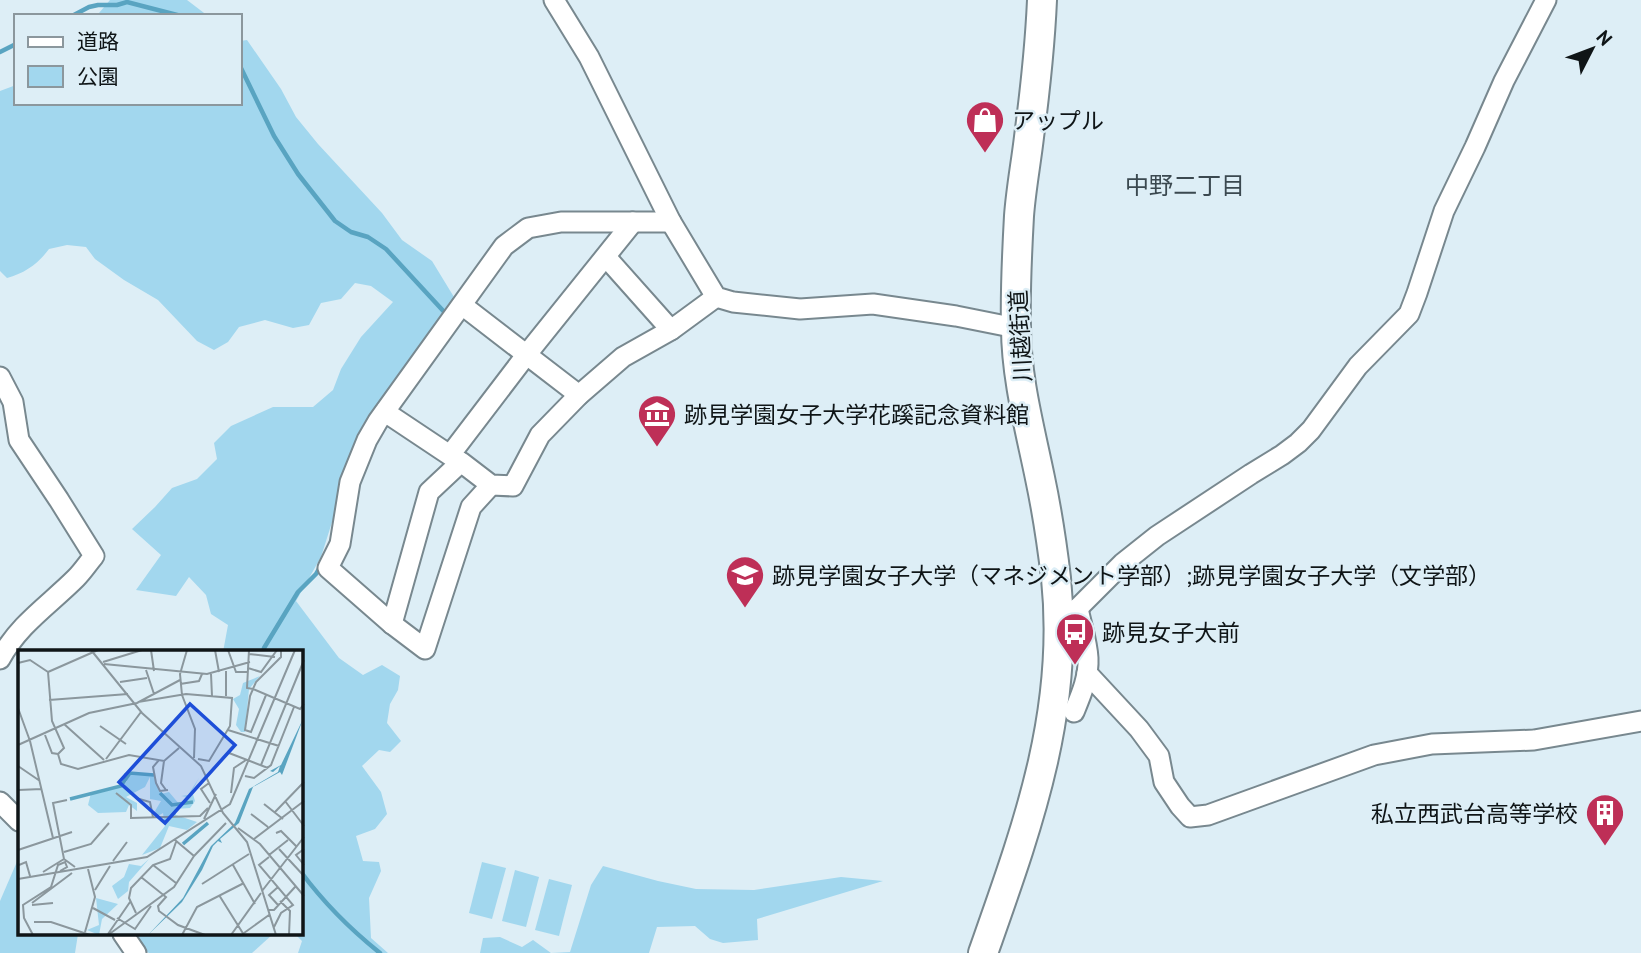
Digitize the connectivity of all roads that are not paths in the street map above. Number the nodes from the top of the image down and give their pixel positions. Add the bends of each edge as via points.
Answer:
1 (554, 0) edge
2 (1042, 0) edge
3 (1546, 0) edge
4 (633, 222) junction
5 (671, 222) junction
6 (606, 257) junction
7 (716, 297) junction
8 (462, 304) junction
9 (1016, 328) junction
10 (671, 330) junction
11 (527, 354) junction
12 (0, 377) edge
13 (579, 395) junction
14 (385, 412) junction
15 (455, 459) junction
16 (491, 485) junction
17 (1068, 613) junction
18 (392, 624) junction
19 (0, 659) edge
20 (1086, 677) junction
21 (1057, 679) junction
22 (1074, 712) dead end
23 (1641, 721) edge
24 (0, 803) edge
25 (18, 820) edge
26 (124, 936) edge
27 (136, 953) edge
28 (983, 953) edge

1 - 5 street via 589,57
2 - 9 highway, 川越街道 via 1019,215
3 - 17 street via 1444,211 1409,314 1358,366 1298,443 1157,536
4 - 5 street
4 - 6 street
4 - 8 street via 561,222 528,228 504,246
5 - 7 street
6 - 10 street
6 - 11 street
7 - 9 street via 800,309 873,304
7 - 10 street
8 - 11 street
8 - 14 street
9 - 17 highway, 川越街道 via 1019,369 1056,577
10 - 13 street via 623,357
11 - 13 street
11 - 15 street
12 - 19 street via 13,402 19,440 94,556 21,628
13 - 16 street via 540,435 513,485
14 - 15 street
14 - 18 street via 367,440 351,482 340,544 328,568
15 - 16 street
15 - 18 street via 429,492
16 - 18 street via 471,507 425,649
17 - 20 street via 1088,657
17 - 21 highway, 川越街道
20 - 21 street
20 - 22 street
20 - 23 street via 1139,729 1159,757 1164,782 1190,817 1208,815 1374,755 1432,744 1534,740
21 - 28 highway, 川越街道 via 1040,779
24 - 25 street
26 - 27 street

